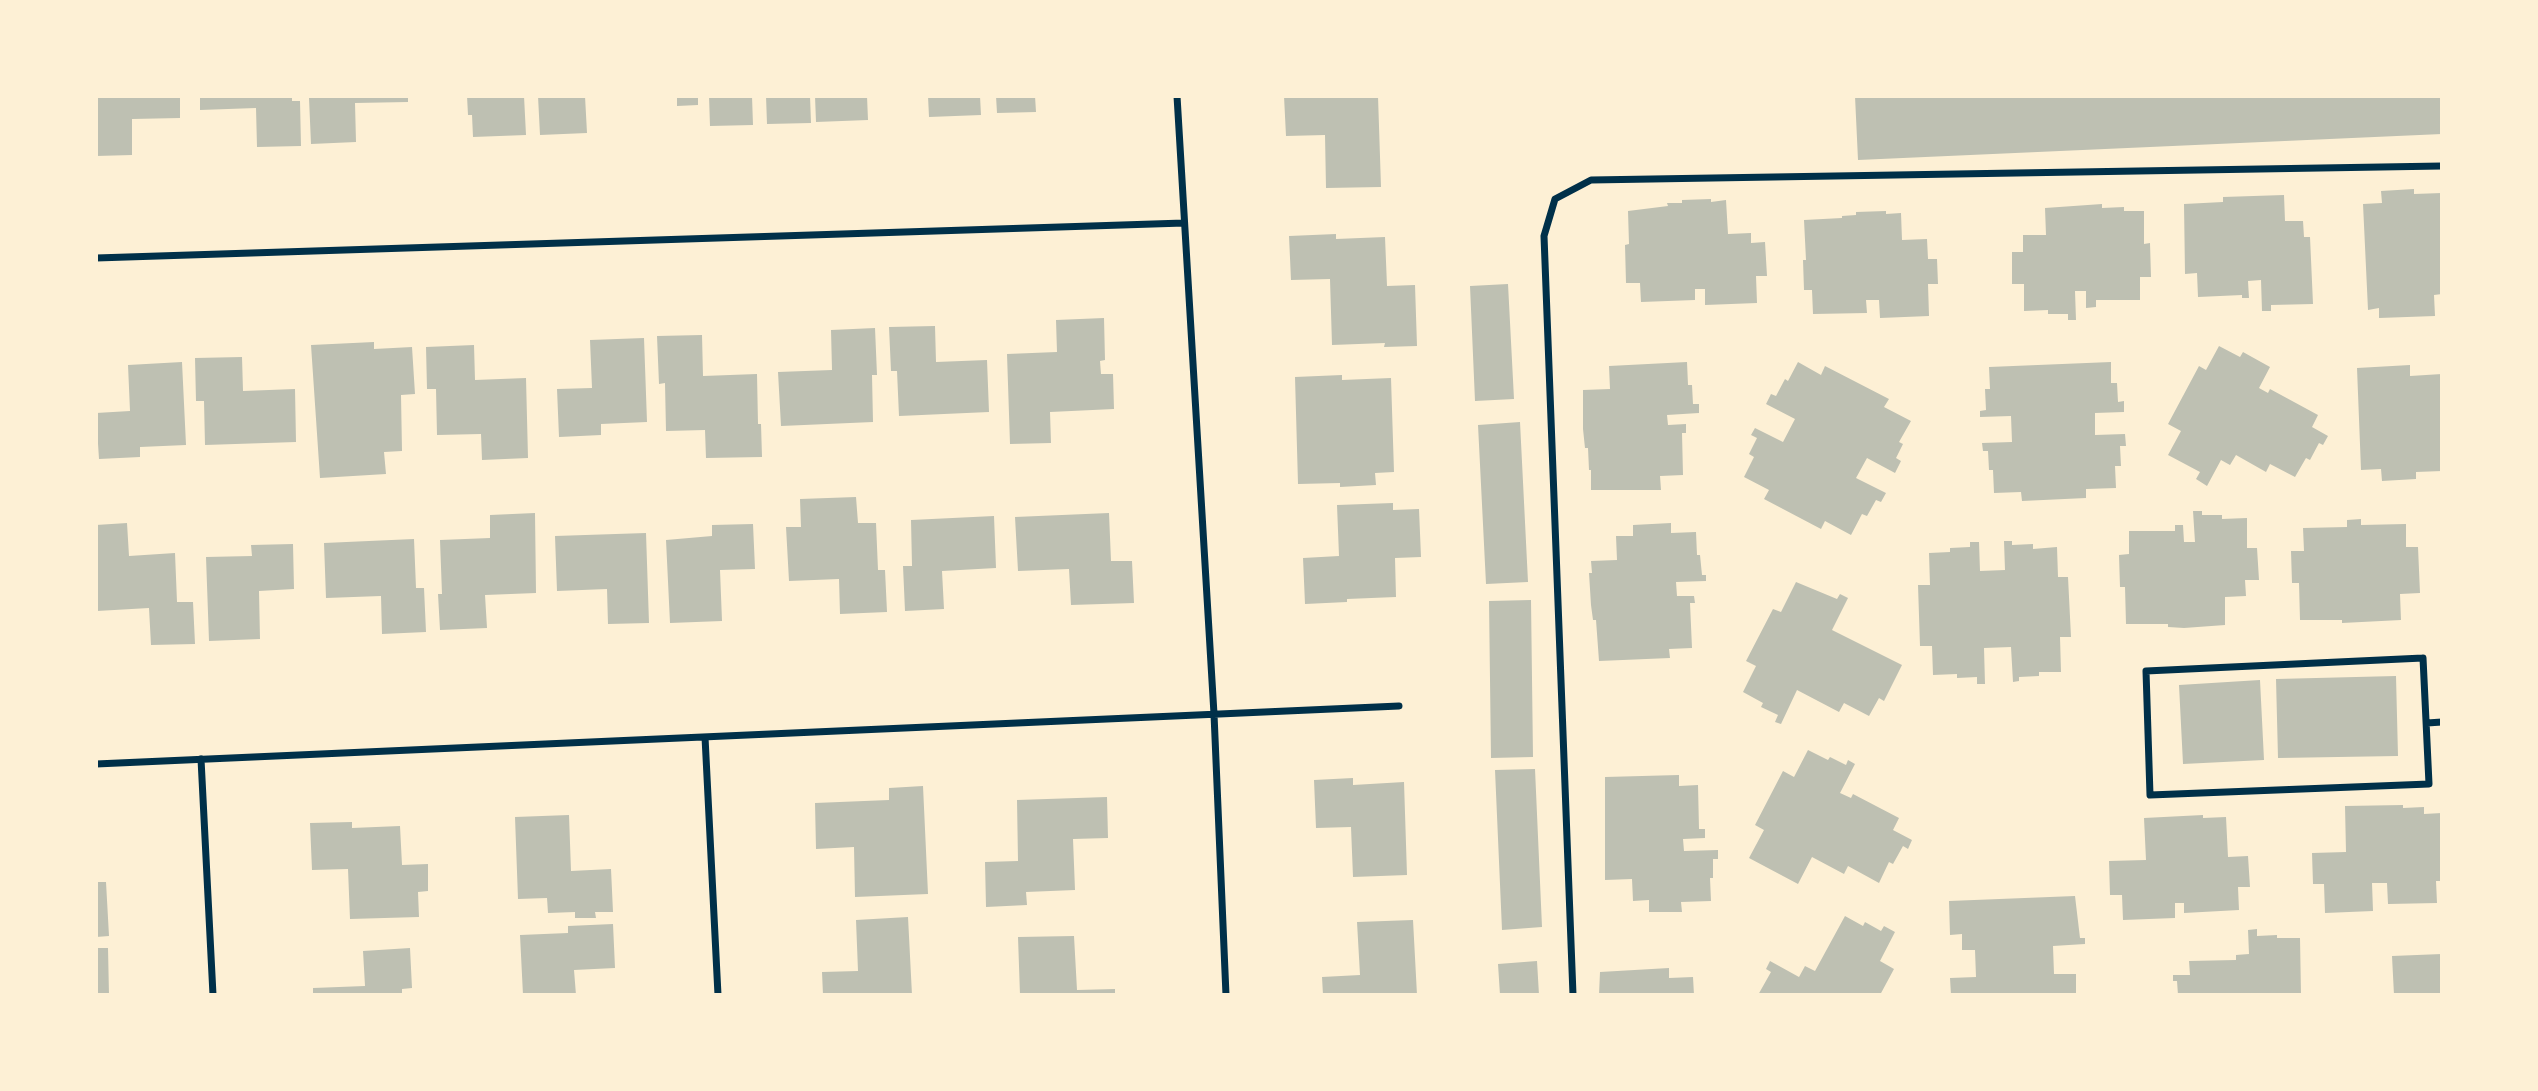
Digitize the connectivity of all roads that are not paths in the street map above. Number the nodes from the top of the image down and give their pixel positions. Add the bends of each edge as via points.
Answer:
1 (1177, 96) edge
2 (2442, 166) edge
3 (1184, 223) junction
4 (96, 258) edge
5 (1399, 706) dead end
6 (1214, 714) junction
7 (2442, 722) edge
8 (2427, 723) junction
9 (705, 737) junction
10 (201, 759) junction
11 (96, 764) edge
12 (213, 995) edge
13 (718, 995) edge
14 (1226, 995) edge
15 (1573, 995) edge

1 - 3 street
2 - 15 street via 1591,180 1555,199 1544,236
3 - 4 street
3 - 6 street
5 - 6 street
6 - 9 street
6 - 14 street
7 - 8 street
8 - 8 street via 2423,658 2146,671 2150,795 2429,784
9 - 10 street
9 - 13 street
10 - 11 street
10 - 12 street

